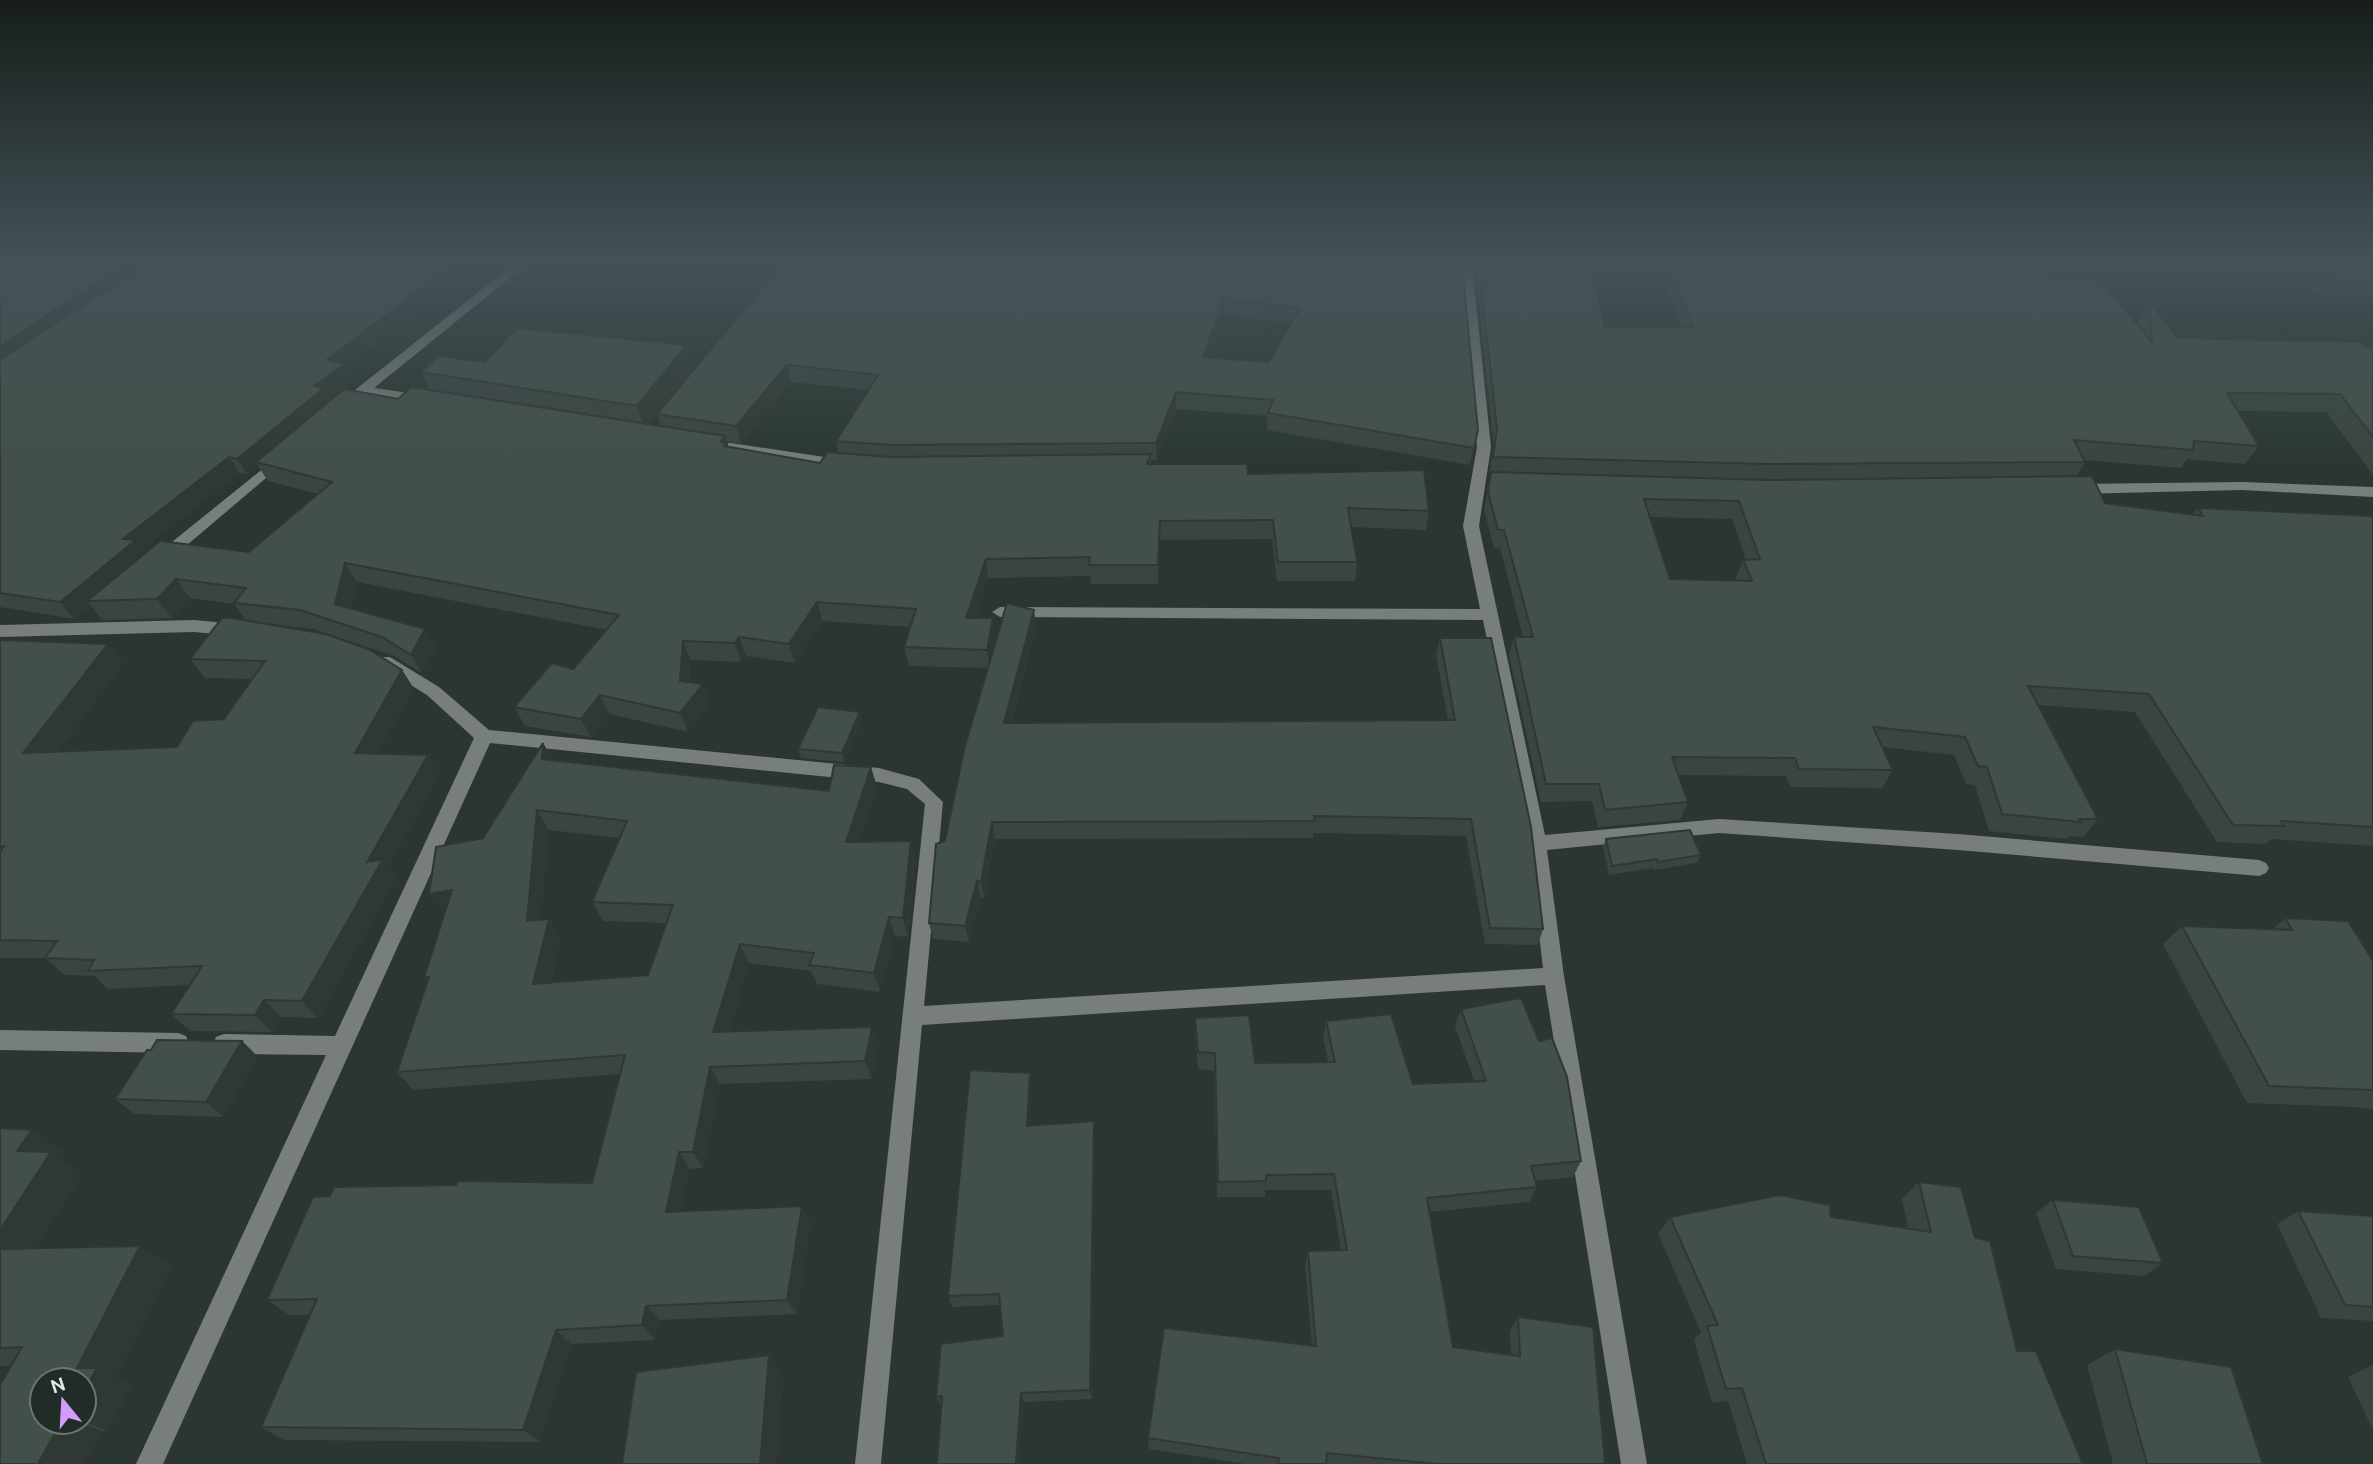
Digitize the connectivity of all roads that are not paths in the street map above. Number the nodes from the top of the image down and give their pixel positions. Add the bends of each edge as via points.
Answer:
1 (435, 332) edge
2 (1473, 332) edge
3 (363, 390) junction
4 (445, 402) edge
5 (331, 416) edge
6 (691, 440) edge
7 (288, 452) edge
8 (858, 466) edge
9 (2062, 489) edge
10 (2373, 492) edge
11 (150, 568) edge
12 (97, 612) edge
13 (1000, 612) dead end
14 (1490, 615) junction
15 (76, 630) junction
16 (0, 631) edge
17 (260, 632) edge
18 (362, 653) edge
19 (484, 736) junction
20 (1537, 842) junction
21 (2259, 868) dead end
22 (1554, 976) junction
23 (913, 1016) junction
24 (0, 1040) edge
25 (340, 1046) junction
26 (149, 1464) edge
27 (868, 1464) edge
28 (1633, 1464) edge

1 - 3 street
2 - 14 street via 1484,447 1483,483 1471,526
3 - 4 street
3 - 5 street
6 - 8 street
7 - 11 street
9 - 10 street via 2242,486
12 - 15 street
13 - 14 street
14 - 20 street
15 - 16 street
15 - 17 street via 194,626
18 - 19 street via 387,662 433,691
19 - 23 street via 879,775 913,784 934,802
19 - 25 street
20 - 21 street via 1719,826
20 - 22 street
22 - 23 street
22 - 28 street
23 - 27 street
24 - 25 street
25 - 26 street

